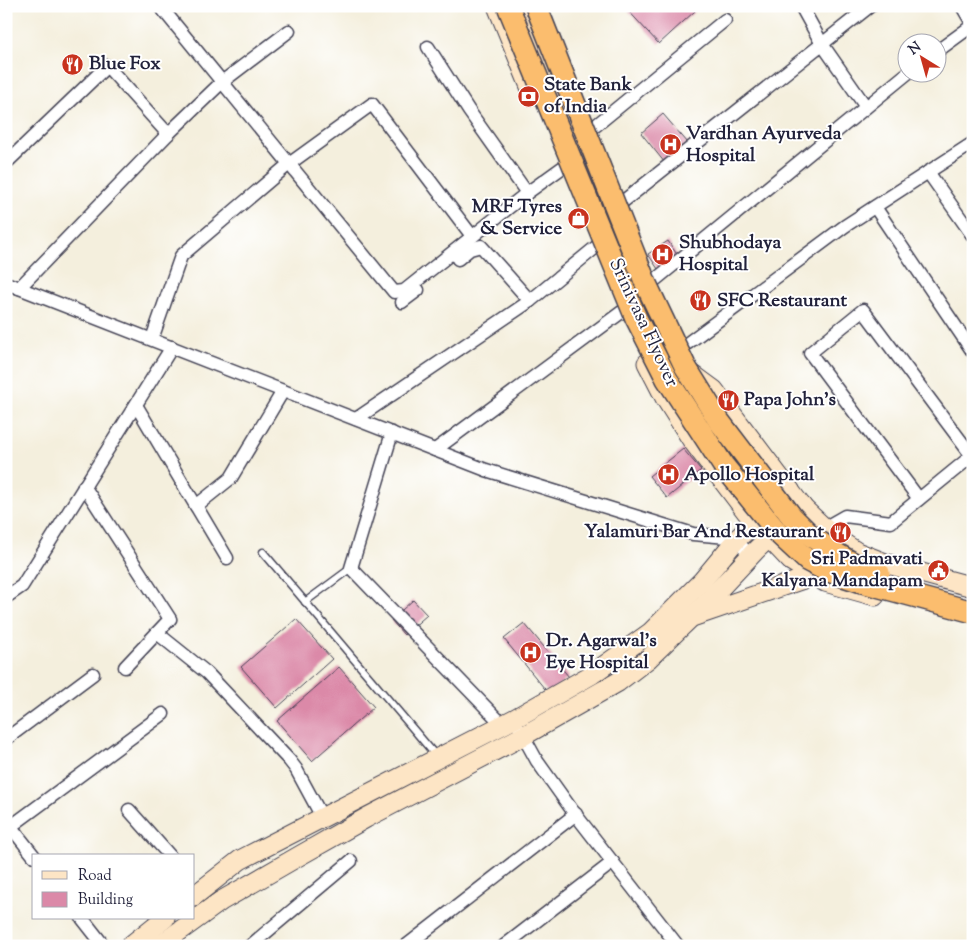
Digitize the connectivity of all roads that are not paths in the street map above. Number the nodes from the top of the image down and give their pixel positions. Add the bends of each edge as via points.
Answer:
1 (160, 6) edge
2 (497, 6) edge
3 (508, 6) edge
4 (522, 6) edge
5 (536, 6) edge
6 (801, 6) edge
7 (870, 6) edge
8 (962, 6) edge
9 (725, 20) dead end
10 (973, 25) edge
11 (289, 30) dead end
12 (822, 44) junction
13 (946, 45) edge
14 (428, 47) dead end
15 (222, 82) junction
16 (897, 82) edge
17 (866, 107) junction
18 (168, 134) junction
19 (577, 141) junction
20 (973, 143) edge
21 (6, 163) edge
22 (290, 164) junction
23 (563, 167) junction
24 (928, 172) junction
25 (527, 193) junction
26 (875, 207) junction
27 (607, 214) junction
28 (472, 236) junction
29 (973, 236) edge
30 (596, 247) junction
31 (6, 283) edge
32 (19, 288) junction
33 (640, 292) junction
34 (530, 301) junction
35 (402, 302) dead end
36 (623, 311) junction
37 (152, 339) junction
38 (172, 347) junction
39 (973, 352) edge
40 (669, 357) junction
41 (283, 390) junction
42 (136, 405) junction
43 (356, 419) junction
44 (392, 433) junction
45 (435, 450) junction
46 (972, 456) edge
47 (84, 486) junction
48 (790, 490) junction
49 (918, 499) junction
50 (196, 506) junction
51 (802, 506) junction
52 (754, 522) junction
53 (824, 528) junction
54 (769, 538) junction
55 (736, 540) junction
56 (263, 552) dead end
57 (751, 556) junction
58 (227, 558) dead end
59 (351, 568) junction
60 (815, 575) junction
61 (973, 587) edge
62 (6, 597) edge
63 (973, 597) edge
64 (305, 602) junction
65 (973, 612) edge
66 (691, 618) junction
67 (973, 622) edge
68 (156, 633) junction
69 (125, 667) dead end
70 (93, 674) dead end
71 (163, 714) dead end
72 (509, 722) junction
73 (523, 736) junction
74 (6, 739) edge
75 (438, 758) junction
76 (129, 810) dead end
77 (576, 814) junction
78 (322, 817) junction
79 (9, 828) edge
80 (32, 854) edge
81 (168, 854) edge
82 (351, 861) dead end
83 (613, 862) junction
84 (196, 889) edge
85 (84, 920) edge
86 (162, 920) edge
87 (195, 920) edge
88 (195, 920) edge
89 (104, 946) edge
90 (130, 946) edge
91 (159, 946) edge
92 (250, 946) edge
93 (406, 946) edge
94 (504, 946) edge
95 (678, 946) edge

1 - 15 street
2 - 23 street
3 - 65 main road, Srinivasa Flyover, bridge via 636,318 667,379 723,465 778,533 808,561 862,582
4 - 19 street
5 - 63 main road, Srinivasa Flyover, bridge via 653,300 685,366 720,421 792,517 832,552 863,569
6 - 12 street
7 - 12 street
8 - 10 street
9 - 19 street
10 - 13 street
11 - 15 street
12 - 17 street
12 - 27 street
14 - 25 street
15 - 18 street
15 - 22 street
16 - 17 street
17 - 33 street
18 - 21 street via 107,66
18 - 32 street
19 - 27 street
20 - 24 street
22 - 28 street via 394,292 404,291
22 - 28 street via 372,104
22 - 37 street via 181,256
23 - 25 street
23 - 30 street
24 - 26 street
24 - 29 street
25 - 28 street
26 - 39 street
26 - 40 street
27 - 33 street
30 - 34 street
30 - 36 street
31 - 32 street
32 - 37 street
33 - 40 street
34 - 35 street via 481,246 470,249
34 - 43 street
36 - 45 street
36 - 52 street via 665,398 690,439
37 - 38 street
38 - 41 street
38 - 42 street
40 - 48 street via 714,390
41 - 43 street
41 - 50 street via 231,478
42 - 47 street
42 - 50 street
43 - 44 street
44 - 45 street
44 - 59 street
45 - 55 street via 486,470 692,534
46 - 49 street
46 - 49 street via 862,310 810,353
47 - 62 street via 22,586
47 - 68 street via 170,619
48 - 51 street
48 - 52 street
49 - 53 street via 891,522 845,516
50 - 58 street
51 - 53 street
51 - 54 street
52 - 54 street
52 - 55 street
53 - 61 street via 857,552 888,564
54 - 57 street
54 - 60 street via 791,560
55 - 57 street
55 - 72 street via 702,581 650,632 591,675
56 - 64 lane
57 - 66 street
59 - 64 lane
59 - 72 street
60 - 66 street
60 - 67 street via 844,588
64 - 75 lane
66 - 73 street via 618,682
68 - 69 street
68 - 78 street via 207,673 288,760
70 - 74 street
71 - 79 street
72 - 73 street
72 - 75 street
73 - 77 street
73 - 87 street via 291,860
75 - 78 street
76 - 81 street
77 - 83 street
77 - 93 street
78 - 84 street via 240,860
79 - 80 street
82 - 92 street
83 - 94 street
83 - 95 street
85 - 89 street
86 - 90 street
88 - 91 street

